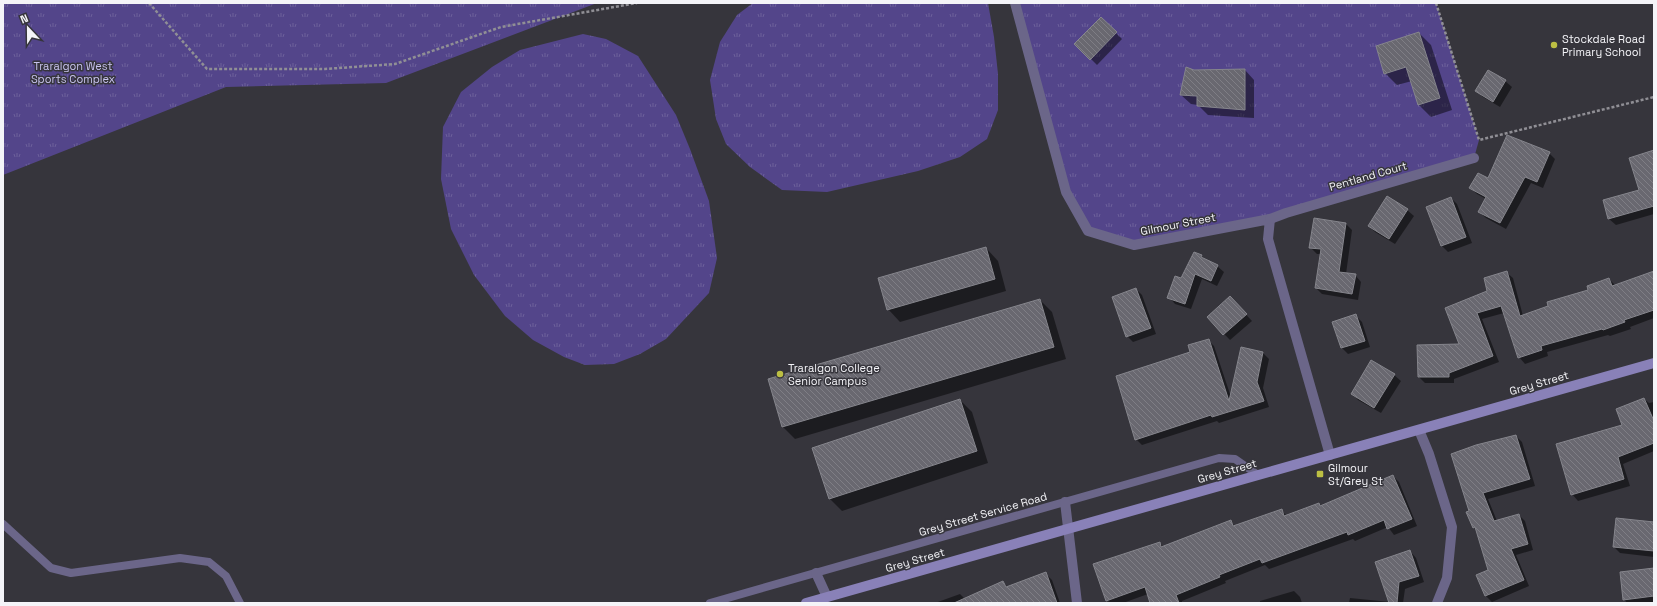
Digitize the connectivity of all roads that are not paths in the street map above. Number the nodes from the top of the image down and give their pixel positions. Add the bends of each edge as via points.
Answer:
1 (1015, 3) edge
2 (1474, 158) dead end
3 (1270, 219) junction
4 (1654, 363) edge
5 (1419, 430) junction
6 (1330, 455) junction
7 (1258, 475) junction
8 (1065, 502) junction
9 (3, 524) edge
10 (1068, 529) junction
11 (816, 573) junction
12 (827, 597) junction
13 (240, 603) edge
14 (710, 603) edge
15 (806, 603) edge
16 (1077, 603) edge
17 (1438, 603) edge

1 - 3 street, Gilmour Street via 1066,192 1088,231 1134,244
2 - 3 street, Pentland Court via 1286,212
3 - 6 street via 1268,239
4 - 5 main road, Grey Street
5 - 6 main road, Grey Street
5 - 17 street via 1452,527 1447,578
6 - 7 main road, Grey Street
7 - 8 lane, Grey Street Service Road via 1235,459 1219,458
7 - 10 main road, Grey Street
8 - 10 street
8 - 11 lane, Grey Street Service Road
9 - 13 lane via 51,568 70,573 180,558 209,562 226,576
10 - 12 main road, Grey Street
10 - 16 street
11 - 12 street
11 - 14 lane, Grey Street Service Road
12 - 15 main road, Grey Street

